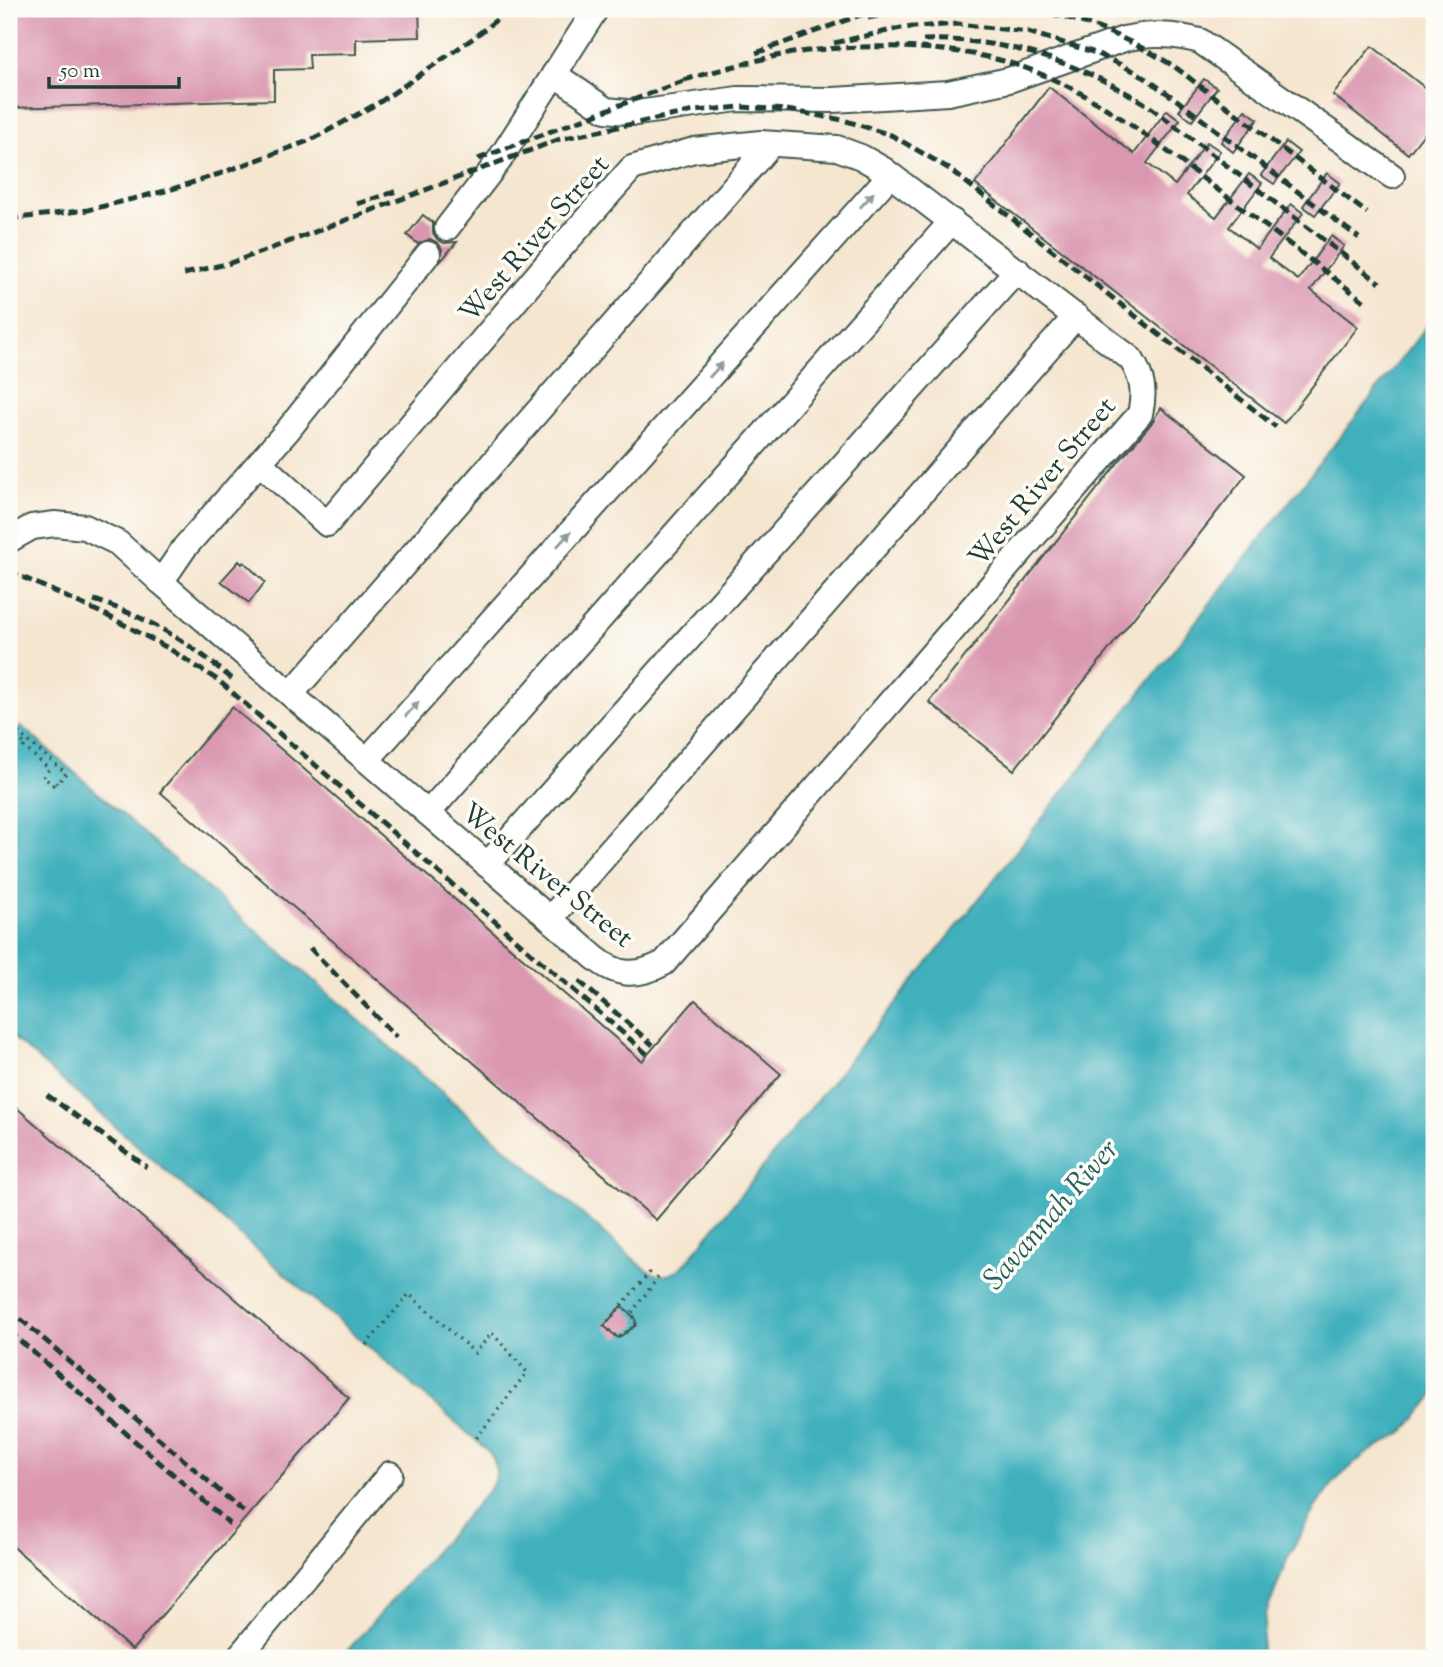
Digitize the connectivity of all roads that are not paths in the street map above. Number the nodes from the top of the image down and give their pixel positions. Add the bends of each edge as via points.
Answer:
1 (596, 9) edge
2 (554, 74) junction
3 (771, 144) junction
4 (890, 175) junction
5 (1392, 176) dead end
6 (953, 221) junction
7 (447, 228) dead end
8 (428, 254) dead end
9 (1017, 270) junction
10 (1076, 316) junction
11 (260, 463) junction
12 (9, 540) edge
13 (161, 582) junction
14 (291, 694) junction
15 (367, 760) junction
16 (428, 813) junction
17 (487, 865) junction
18 (550, 919) junction
19 (390, 1474) dead end
20 (238, 1658) edge

1 - 2 street
2 - 5 street via 606,110 637,113 738,99 948,93 1009,80 1124,39 1172,34 1200,41
2 - 7 street via 498,162
3 - 4 street, West River Street via 837,148
3 - 11 street, West River Street via 694,150 632,168 327,524
3 - 14 street
4 - 6 street, West River Street
15 -> 4 street
6 - 9 street, West River Street
6 - 16 street
8 - 11 street
9 - 10 street, West River Street
9 - 17 street
10 - 18 street
10 - 18 street, West River Street via 1131,359 1140,373 1144,396 1140,414 682,942 664,962 648,971 624,973 608,968
11 - 13 street
12 - 13 street, West River Street via 32,527 85,527 118,542
13 - 14 street, West River Street
14 - 15 street, West River Street
15 - 16 street, West River Street
16 - 17 street, West River Street
17 - 18 street, West River Street
19 - 20 street

